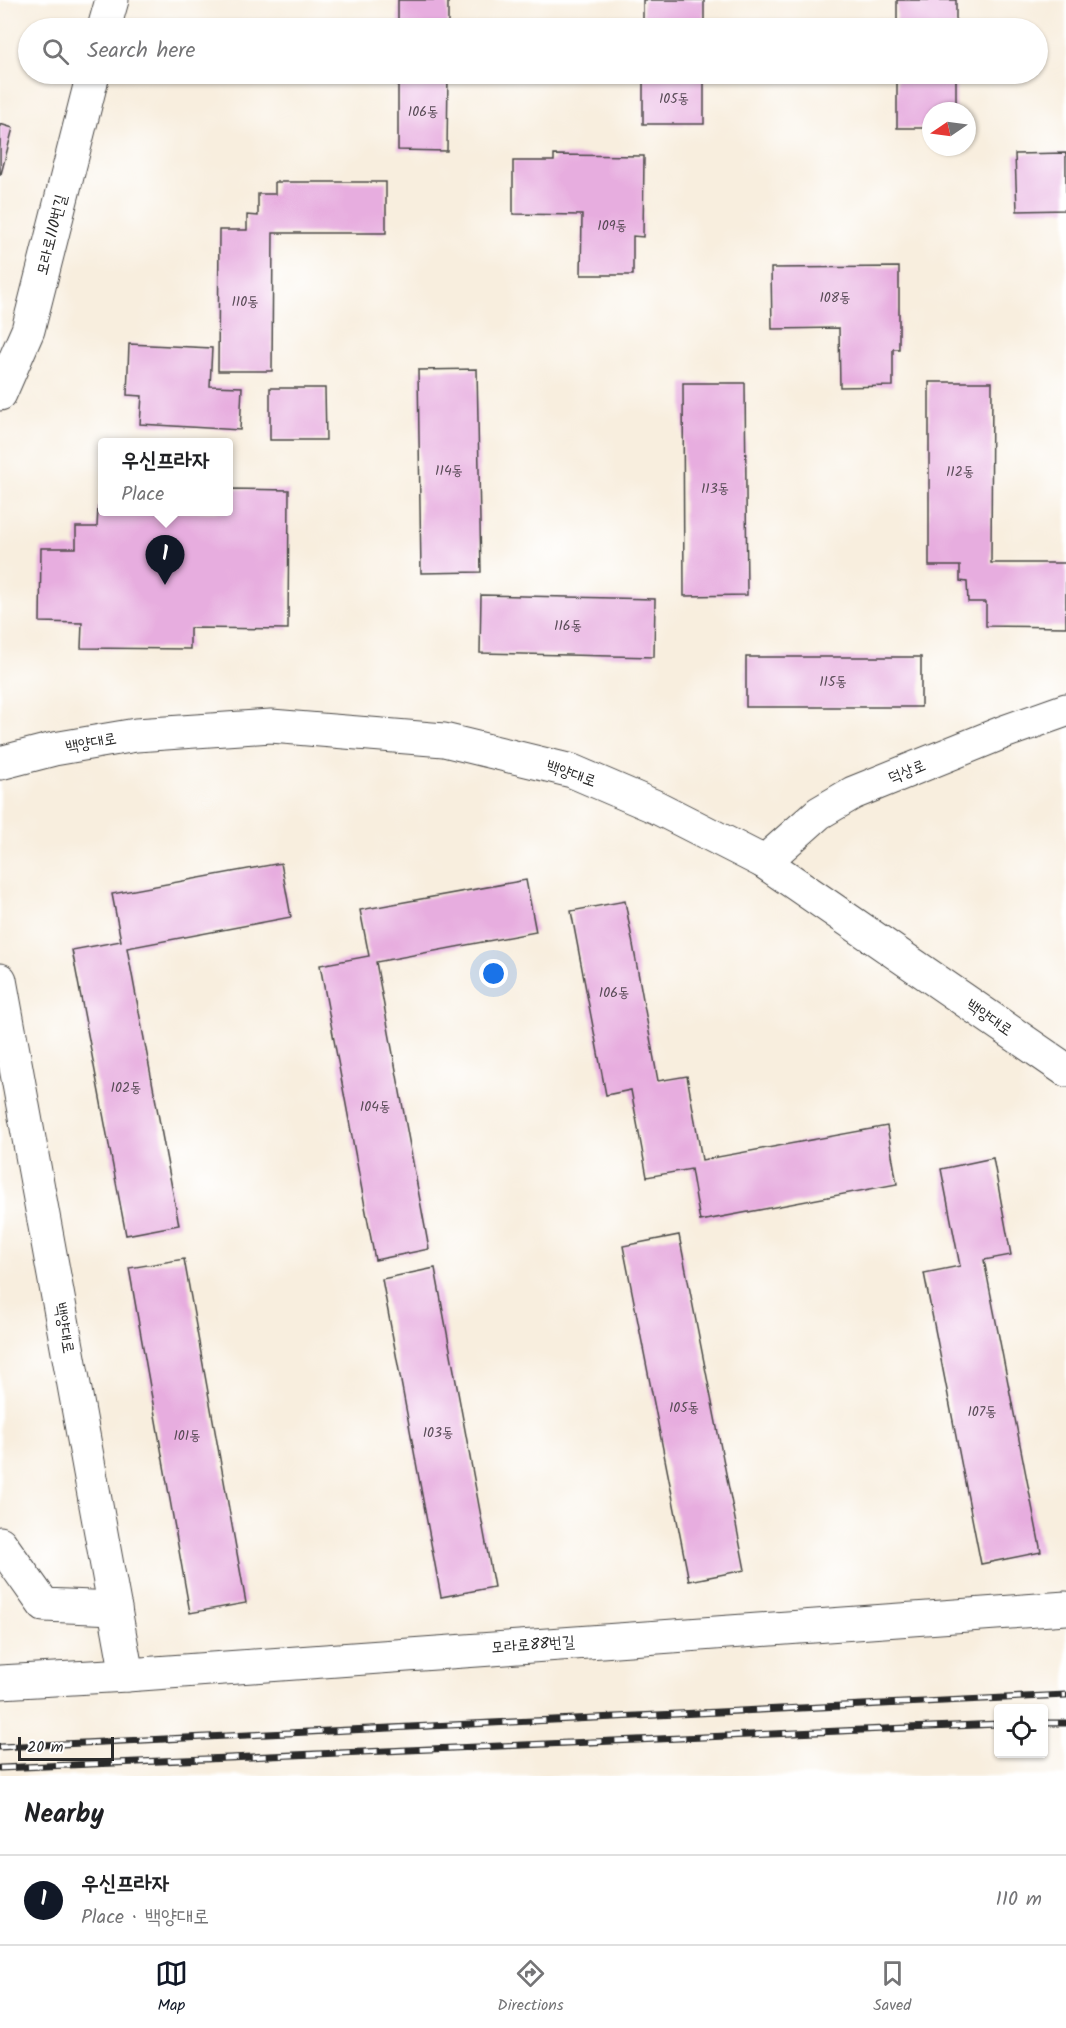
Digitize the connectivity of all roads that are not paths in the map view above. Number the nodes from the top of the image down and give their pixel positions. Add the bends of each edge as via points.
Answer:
1 (112, 0) edge
2 (107, 18) edge
3 (90, 84) edge
4 (0, 394) edge
5 (1066, 710) edge
6 (0, 763) edge
7 (764, 862) junction
8 (0, 980) edge
9 (1066, 1070) edge
10 (0, 1543) edge
11 (115, 1608) junction
12 (1066, 1608) edge
13 (127, 1675) junction
14 (0, 1682) edge

1 - 2 street
3 - 4 street, 모라로110번길 via 28,330
5 - 7 street, 덕상로 via 853,793 819,813
6 - 7 street, 백양대로 via 136,735 271,726 444,740 572,771 656,807
7 - 9 street, 백양대로
8 - 11 street, 백양대로
10 - 11 street via 44,1605
11 - 13 street, 백양대로
12 - 13 street, 모라로88번길
13 - 14 street, 모라로88번길

